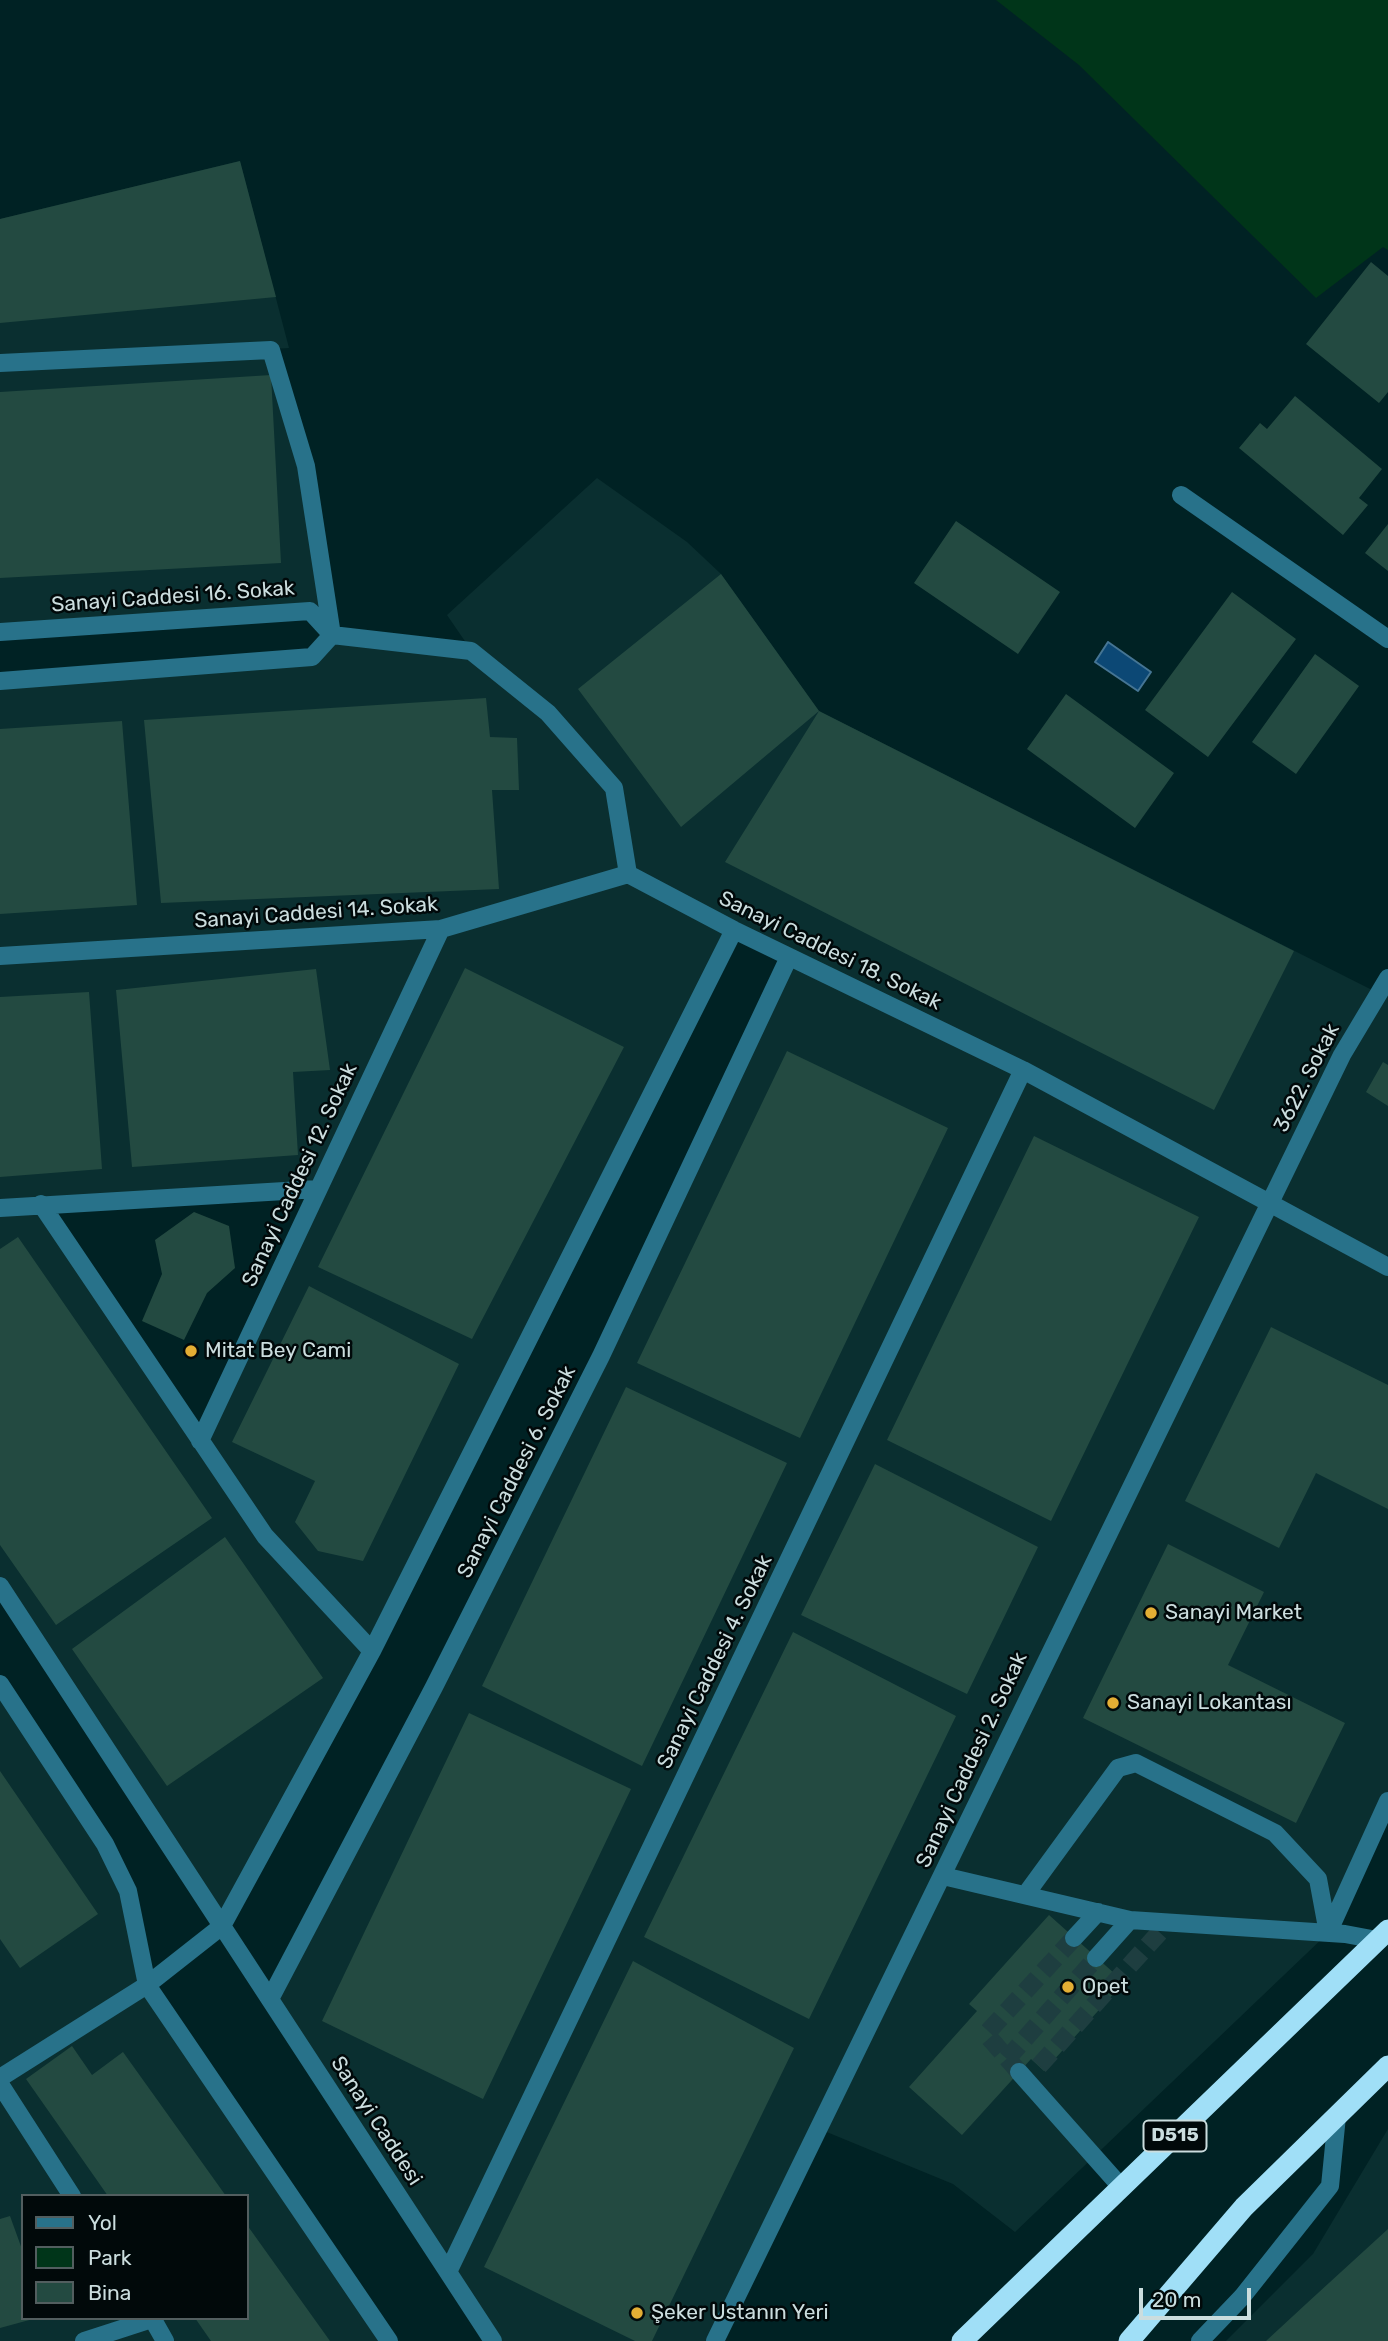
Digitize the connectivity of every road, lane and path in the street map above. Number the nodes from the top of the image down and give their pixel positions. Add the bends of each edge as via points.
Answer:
1 (0, 363) edge
2 (1181, 495) dead end
3 (0, 632) edge
4 (332, 635) junction
5 (1388, 639) edge
6 (0, 681) edge
7 (628, 874) junction
8 (441, 929) junction
9 (734, 930) junction
10 (0, 956) edge
11 (789, 957) junction
12 (1388, 978) edge
13 (1023, 1070) junction
14 (318, 1189) junction
15 (1271, 1202) junction
16 (41, 1204) junction
17 (0, 1208) edge
18 (1388, 1267) edge
19 (200, 1441) junction
20 (0, 1586) edge
21 (372, 1651) junction
22 (0, 1684) edge
23 (1388, 1801) edge
24 (943, 1876) junction
25 (1026, 1894) junction
26 (1098, 1912) junction
27 (1130, 1920) junction
28 (222, 1926) junction
29 (1328, 1933) junction
30 (1382, 1935) edge
31 (1074, 1938) tunnel mouth
32 (1096, 1958) tunnel mouth
33 (147, 1985) junction
34 (270, 1999) junction
35 (1039, 2066) tunnel mouth
36 (1388, 2066) edge
37 (0, 2078) edge
38 (0, 2084) edge
39 (1337, 2116) junction
40 (1122, 2188) junction
41 (71, 2194) edge
42 (448, 2272) junction
43 (149, 2320) edge
44 (153, 2320) edge
45 (715, 2340) edge
46 (84, 2341) edge
47 (165, 2341) edge
48 (389, 2341) edge
49 (493, 2341) edge
50 (962, 2341) edge
51 (1129, 2341) edge
52 (1200, 2341) edge

1 - 4 street via 271,349 306,466
2 - 5 street
3 - 4 street, Sanayi Caddesi 16. Sokak via 310,611
4 - 6 street via 312,657
4 - 7 street via 471,651 548,712 614,788
7 - 8 street, Sanayi Caddesi 14. Sokak
7 - 9 street, Sanayi Caddesi 18. Sokak
8 - 10 street, Sanayi Caddesi 14. Sokak
8 - 14 street, Sanayi Caddesi 12. Sokak
9 - 11 street, Sanayi Caddesi 18. Sokak
9 - 21 street
11 - 13 street, Sanayi Caddesi 18. Sokak
11 - 34 street, Sanayi Caddesi 6. Sokak via 601,1356 435,1687
12 - 15 street, 3622. Sokak via 1342,1055
13 - 15 street, Sanayi Caddesi 18. Sokak
13 - 42 street, Sanayi Caddesi 4. Sokak
14 - 16 street
14 - 19 street, Sanayi Caddesi 12. Sokak
15 - 18 street, Sanayi Caddesi 18. Sokak
15 - 24 street, Sanayi Caddesi 2. Sokak via 1010,1730
16 - 17 street
16 - 19 street
19 - 21 street via 265,1536
20 - 28 street, Sanayi Caddesi
21 - 28 street
22 - 33 street via 105,1844 128,1891
23 - 29 street
24 - 25 street
24 - 45 street, Sanayi Caddesi 2. Sokak
25 - 26 street
25 - 29 street via 1118,1768 1136,1763 1275,1833 1318,1879
26 - 27 street
26 - 31 street
27 - 29 street
27 - 32 street
28 - 33 street
28 - 34 street, Sanayi Caddesi
29 - 30 street
30 - 40 highway, D515
33 - 37 street
33 - 48 street
34 - 42 street, Sanayi Caddesi
35 - 40 street via 1023,2077
36 - 39 highway
38 - 41 street
39 - 51 highway via 1244,2207
39 - 52 street via 1330,2186 1242,2297
40 - 50 highway, D515
42 - 49 street, Sanayi Caddesi
43 - 46 street
44 - 47 street

